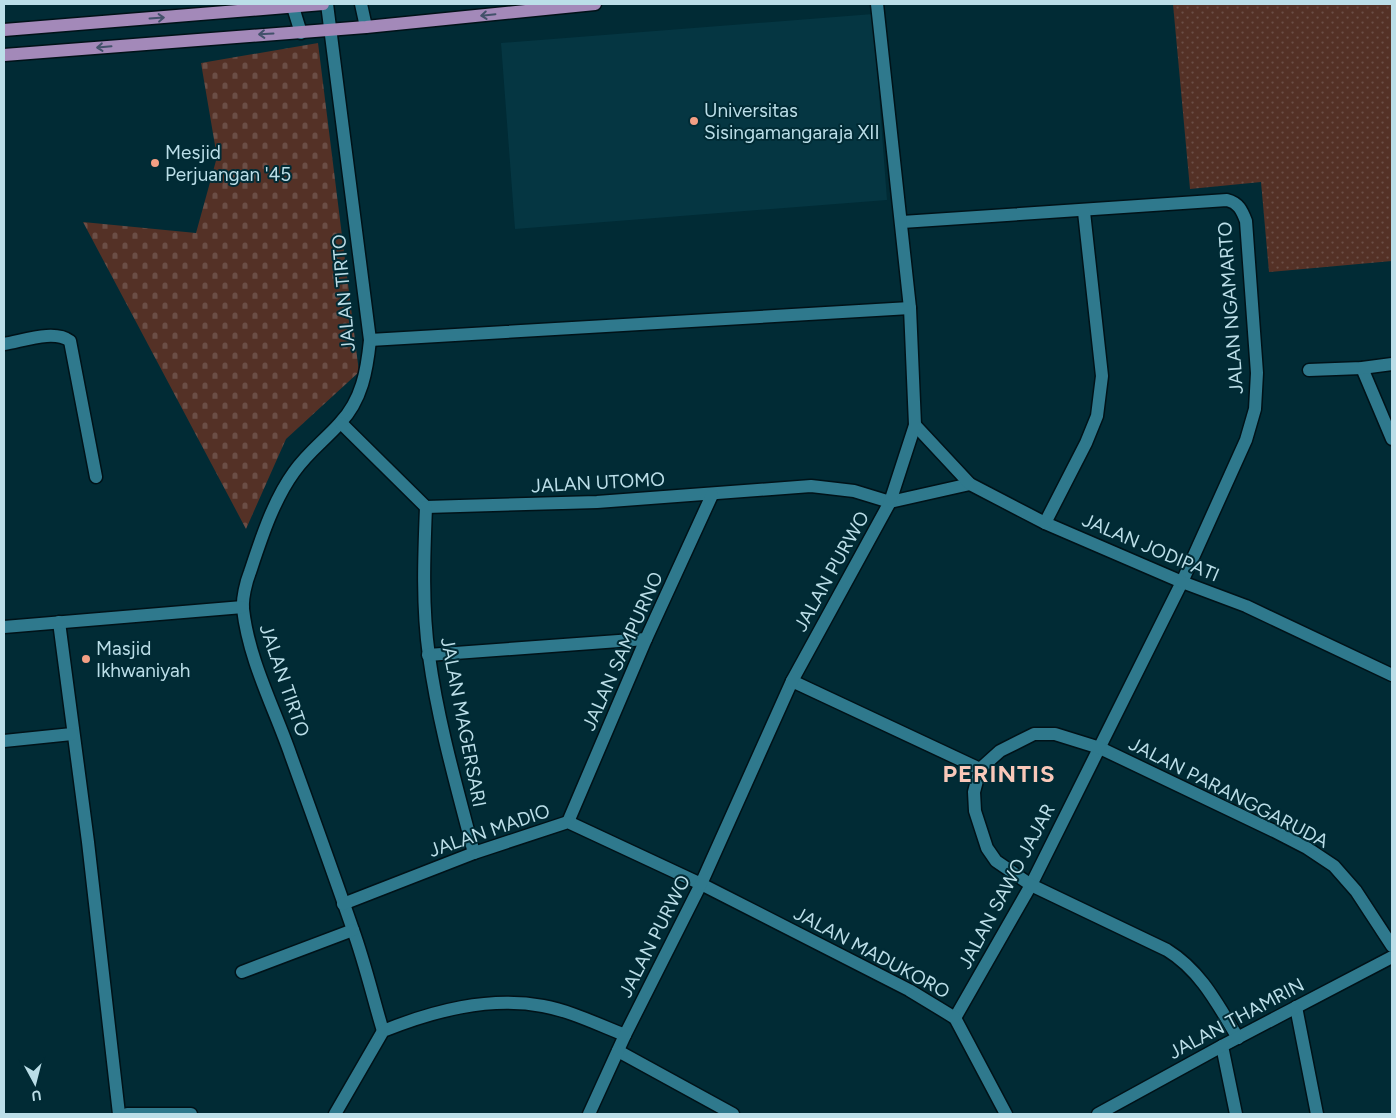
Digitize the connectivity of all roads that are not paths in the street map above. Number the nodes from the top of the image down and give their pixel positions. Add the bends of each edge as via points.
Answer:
1 (323, 4) edge
2 (327, 4) edge
3 (361, 4) edge
4 (594, 4) edge
5 (876, 4) edge
6 (293, 6) edge
7 (532, 7) edge
8 (366, 27) junction
9 (4, 30) edge
10 (332, 30) junction
11 (301, 33) junction
12 (4, 55) edge
13 (1084, 212) junction
14 (902, 222) junction
15 (910, 308) junction
16 (370, 340) junction
17 (4, 344) edge
18 (1392, 364) edge
19 (1362, 368) junction
20 (1309, 370) dead end
21 (341, 423) junction
22 (915, 425) junction
23 (1392, 440) edge
24 (96, 477) dead end
25 (970, 484) junction
26 (712, 495) junction
27 (890, 502) junction
28 (426, 507) junction
29 (1045, 522) junction
30 (1182, 582) junction
31 (243, 607) junction
32 (58, 622) junction
33 (4, 627) edge
34 (646, 639) junction
35 (428, 655) junction
36 (1392, 676) edge
37 (792, 682) junction
38 (72, 734) junction
39 (4, 741) edge
40 (1100, 748) junction
41 (980, 769) junction
42 (568, 822) junction
43 (474, 853) junction
44 (701, 884) junction
45 (1031, 885) junction
46 (343, 904) junction
47 (353, 930) junction
48 (1392, 946) edge
49 (1392, 957) edge
50 (242, 972) dead end
51 (1296, 1007) junction
52 (955, 1018) junction
53 (383, 1031) junction
54 (625, 1035) junction
55 (1238, 1038) junction
56 (1222, 1046) junction
57 (618, 1051) junction
58 (120, 1114) edge
59 (127, 1114) edge
60 (140, 1114) edge
61 (191, 1114) edge
62 (335, 1114) edge
63 (589, 1114) edge
64 (733, 1114) edge
65 (1006, 1114) edge
66 (1098, 1114) edge
67 (1236, 1114) edge
68 (1317, 1114) edge

1 - 6 main road
2 - 10 street, JALAN TIRTO
3 - 8 street
4 - 7 main road
5 - 14 street, JALAN PURWO
9 -> 6 main road
6 - 11 street
7 -> 8 main road
8 - 10 main road
10 - 11 main road
10 - 16 street, JALAN TIRTO
11 -> 12 main road
13 - 14 street, JALAN NGAMARTO
13 - 29 street via 1102,376 1097,416
13 - 30 street, JALAN NGAMARTO via 1228,200 1238,205 1246,221 1257,372 1255,409 1246,440
14 - 15 street, JALAN PURWO
15 - 16 street
15 - 22 street, JALAN PURWO
16 - 21 street, JALAN TIRTO via 363,386
17 - 24 street via 55,336 64,336 70,341
18 - 19 street
19 - 20 street
19 - 23 street
21 - 28 street
21 - 31 street, JALAN TIRTO via 314,446 283,491 249,575
22 - 25 street, JALAN JODIPATI
22 - 27 street, JALAN PURWO
25 - 27 street
25 - 29 street, JALAN JODIPATI
26 - 27 street, JALAN UTOMO via 811,486 854,490
26 - 28 street, JALAN UTOMO
26 - 34 street, JALAN SAMPURNO
27 - 37 street, JALAN PURWO
28 - 35 street, JALAN MAGERSARI via 423,569
29 - 30 street, JALAN JODIPATI
30 - 36 street, JALAN JODIPATI via 1246,606
30 - 40 street, JALAN SAWO JAJAR
31 - 32 street
31 - 46 street, JALAN TIRTO via 247,634 260,676
32 - 33 street
32 - 38 street
34 - 35 street
34 - 42 street, JALAN SAMPURNO
35 - 43 street, JALAN MAGERSARI
37 - 41 street
37 - 44 street, JALAN PURWO
38 - 39 street
38 - 58 street
40 - 41 street, JALAN PARANGGARUDA via 1055,734 1034,734 1000,751
40 - 45 street, JALAN SAWO JAJAR
40 - 48 street, JALAN PARANGGARUDA via 1274,831 1334,866 1356,891
41 - 45 street via 974,792 975,810 987,848 1007,870
42 - 43 street, JALAN MADIO
42 - 44 street, JALAN MADIO
43 - 46 street, JALAN MADIO
44 - 52 street, JALAN MADUKORO via 909,990
44 - 54 street, JALAN PURWO
45 - 52 street, JALAN SAWO JAJAR
45 - 55 street via 1185,961 1210,991
46 - 47 street, JALAN TIRTO
47 - 50 street
47 - 53 street, JALAN TIRTO
49 - 51 street, JALAN THAMRIN
51 - 55 street, JALAN THAMRIN
51 - 68 street
52 - 65 street, JALAN MADUKORO
53 - 54 street via 443,1011 490,1003 513,1003 543,1006
53 - 62 street
54 - 57 street, JALAN PURWO
55 - 56 street, JALAN THAMRIN
56 - 66 street, JALAN THAMRIN
56 - 67 street
57 - 63 street, JALAN PURWO
57 - 64 street
59 - 60 street
60 - 61 street

